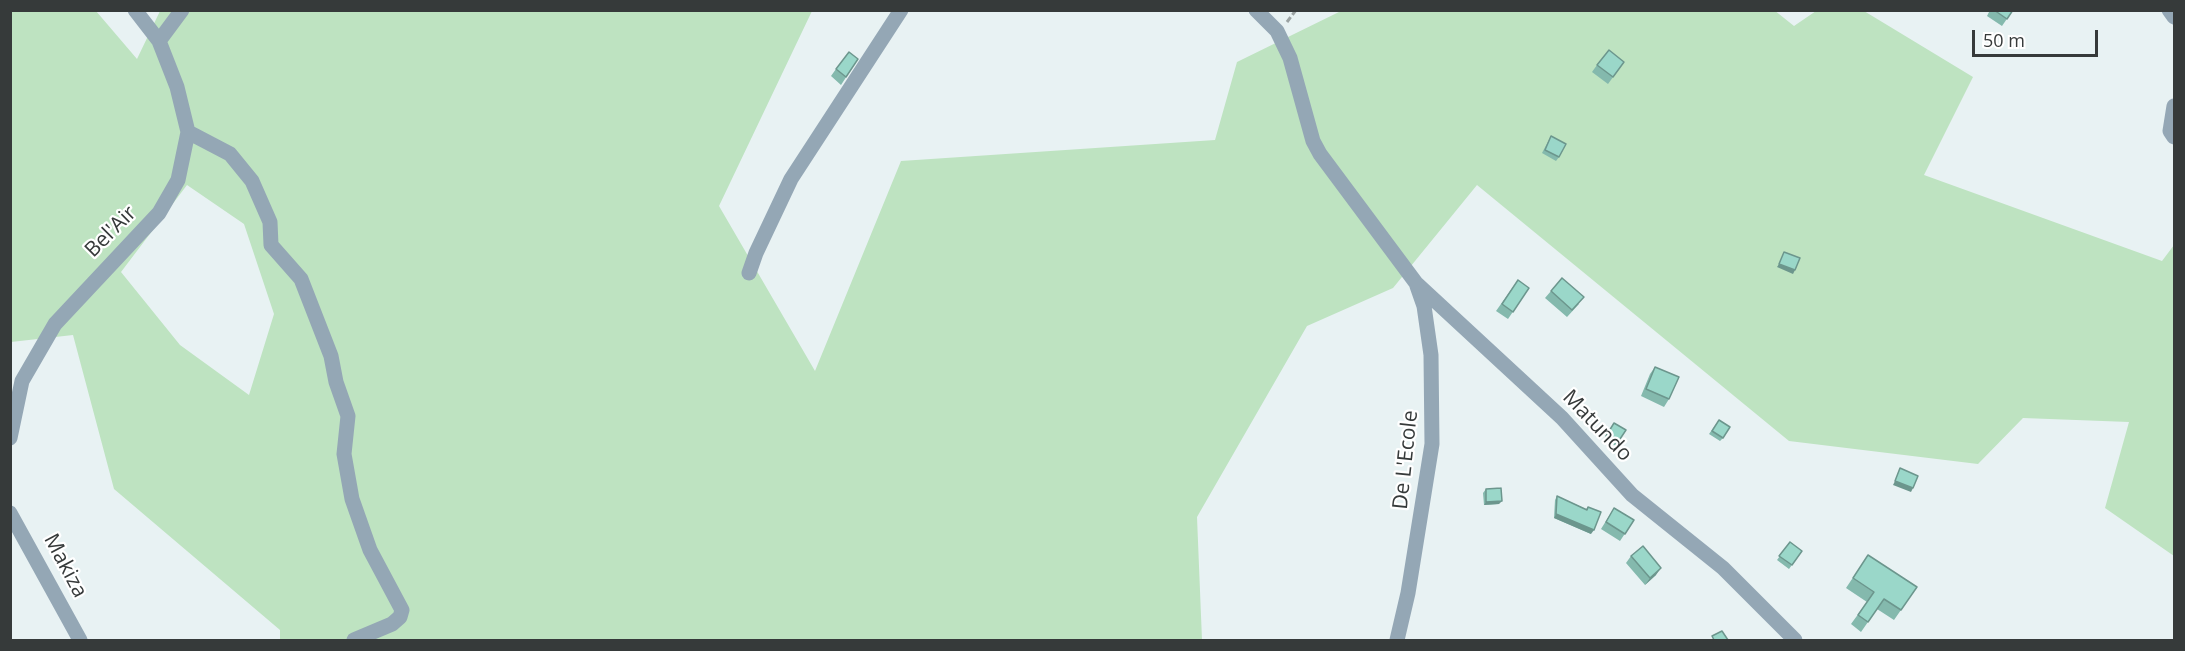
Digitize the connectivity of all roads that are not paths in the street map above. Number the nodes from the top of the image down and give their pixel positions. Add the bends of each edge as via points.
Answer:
1 (135, 10) edge
2 (182, 10) edge
3 (901, 10) edge
4 (1256, 10) edge
5 (2169, 10) edge
6 (2175, 17) edge
7 (159, 41) junction
8 (2175, 106) edge
9 (188, 132) junction
10 (2175, 137) edge
11 (749, 273) dead end
12 (1416, 283) junction
13 (16, 381) edge
14 (10, 438) edge
15 (10, 513) edge
16 (80, 640) edge
17 (354, 640) edge
18 (1397, 640) edge
19 (1795, 640) edge

1 - 7 street, Bel'Air
2 - 7 street
3 - 11 street via 791,179
4 - 12 street, Matundo via 1277,31 1290,58 1313,141 1376,233
5 - 6 street
7 - 9 street, Bel'Air via 177,87
8 - 10 street via 2170,131
9 - 13 street, Bel'Air via 178,180 159,213 55,324
9 - 17 street via 230,154 252,181 270,222 271,244 301,279 331,356 348,416 344,454 352,499 370,550 402,610 392,624
12 - 18 street, De L'Ecole via 1424,306 1431,355 1432,444
12 - 19 street, Matundo via 1562,417 1632,495 1723,568
13 - 14 street, Bel'Air
15 - 16 street, Makiza

